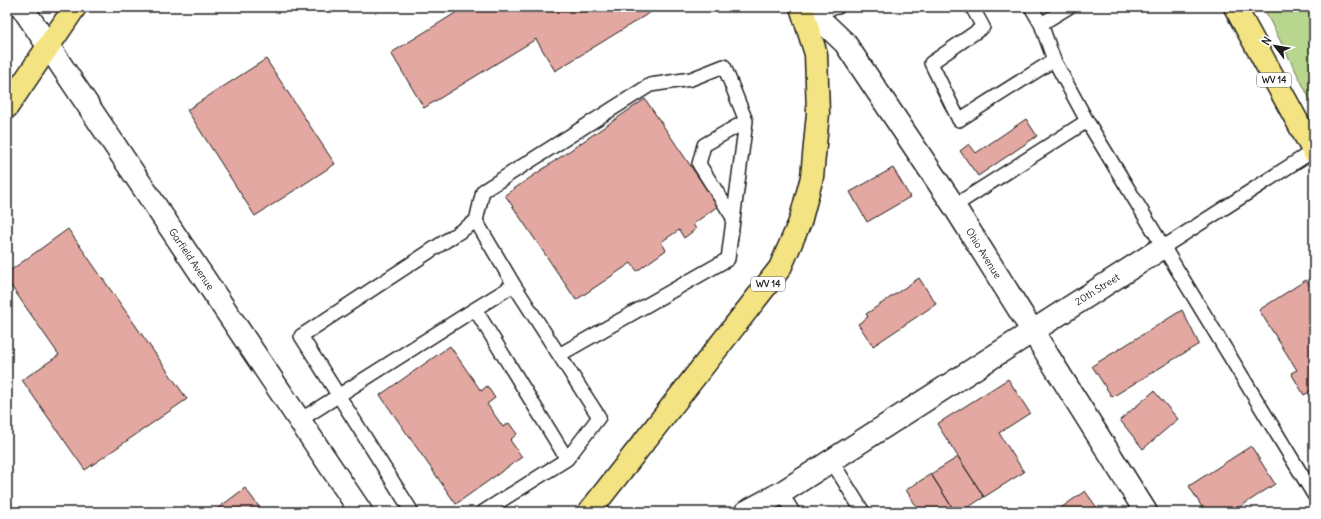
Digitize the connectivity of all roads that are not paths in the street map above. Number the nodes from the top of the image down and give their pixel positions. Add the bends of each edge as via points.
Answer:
1 (22, 7) edge
2 (75, 7) edge
3 (838, 7) edge
4 (972, 7) edge
5 (1031, 7) edge
6 (1069, 7) edge
7 (1234, 7) edge
8 (807, 9) edge
9 (1041, 24) junction
10 (48, 48) junction
11 (1054, 60) junction
12 (7, 107) edge
13 (746, 121) junction
14 (1087, 121) junction
15 (1314, 152) edge
16 (954, 206) junction
17 (732, 216) junction
18 (476, 221) junction
19 (1162, 248) junction
20 (514, 285) junction
21 (474, 309) junction
22 (1032, 330) junction
23 (559, 355) junction
24 (338, 396) junction
25 (300, 420) junction
26 (566, 459) junction
27 (831, 460) junction
28 (781, 493) junction
29 (1314, 495) edge
30 (361, 512) edge
31 (412, 512) edge
32 (483, 512) edge
33 (590, 512) edge
34 (746, 512) edge
35 (793, 512) edge
36 (863, 512) edge
37 (1146, 512) edge

1 - 10 street, Garfield Avenue
2 - 10 main road
3 - 8 lane
4 - 11 lane via 983,27 931,63 959,120
5 - 9 lane
6 - 9 lane
7 - 15 main road, WV 14
8 - 16 street, Ohio Avenue via 846,43
8 - 33 main road, WV 14 via 816,54 818,112 812,177 800,222 780,268
9 - 11 lane
10 - 12 main road
10 - 25 street, Garfield Avenue
11 - 14 lane
13 - 17 lane
13 - 17 lane via 704,145 699,164
13 - 18 lane via 724,66 691,79 650,85 483,191
14 - 16 lane
14 - 19 lane
15 - 19 lane
16 - 22 street, Ohio Avenue
17 - 23 lane via 728,259
18 - 20 lane
18 - 24 lane via 301,336
19 - 22 street, 20th Street
19 - 29 lane
20 - 21 lane
20 - 23 lane
21 - 24 lane
21 - 26 lane
22 - 27 street, 20th Street
22 - 37 street, Ohio Avenue
23 - 26 lane via 599,417
24 - 25 lane
24 - 31 lane
25 - 30 street, Garfield Avenue
26 - 32 lane
27 - 28 street, 20th Street
27 - 36 lane
28 - 34 street, 20th Street
28 - 35 lane

